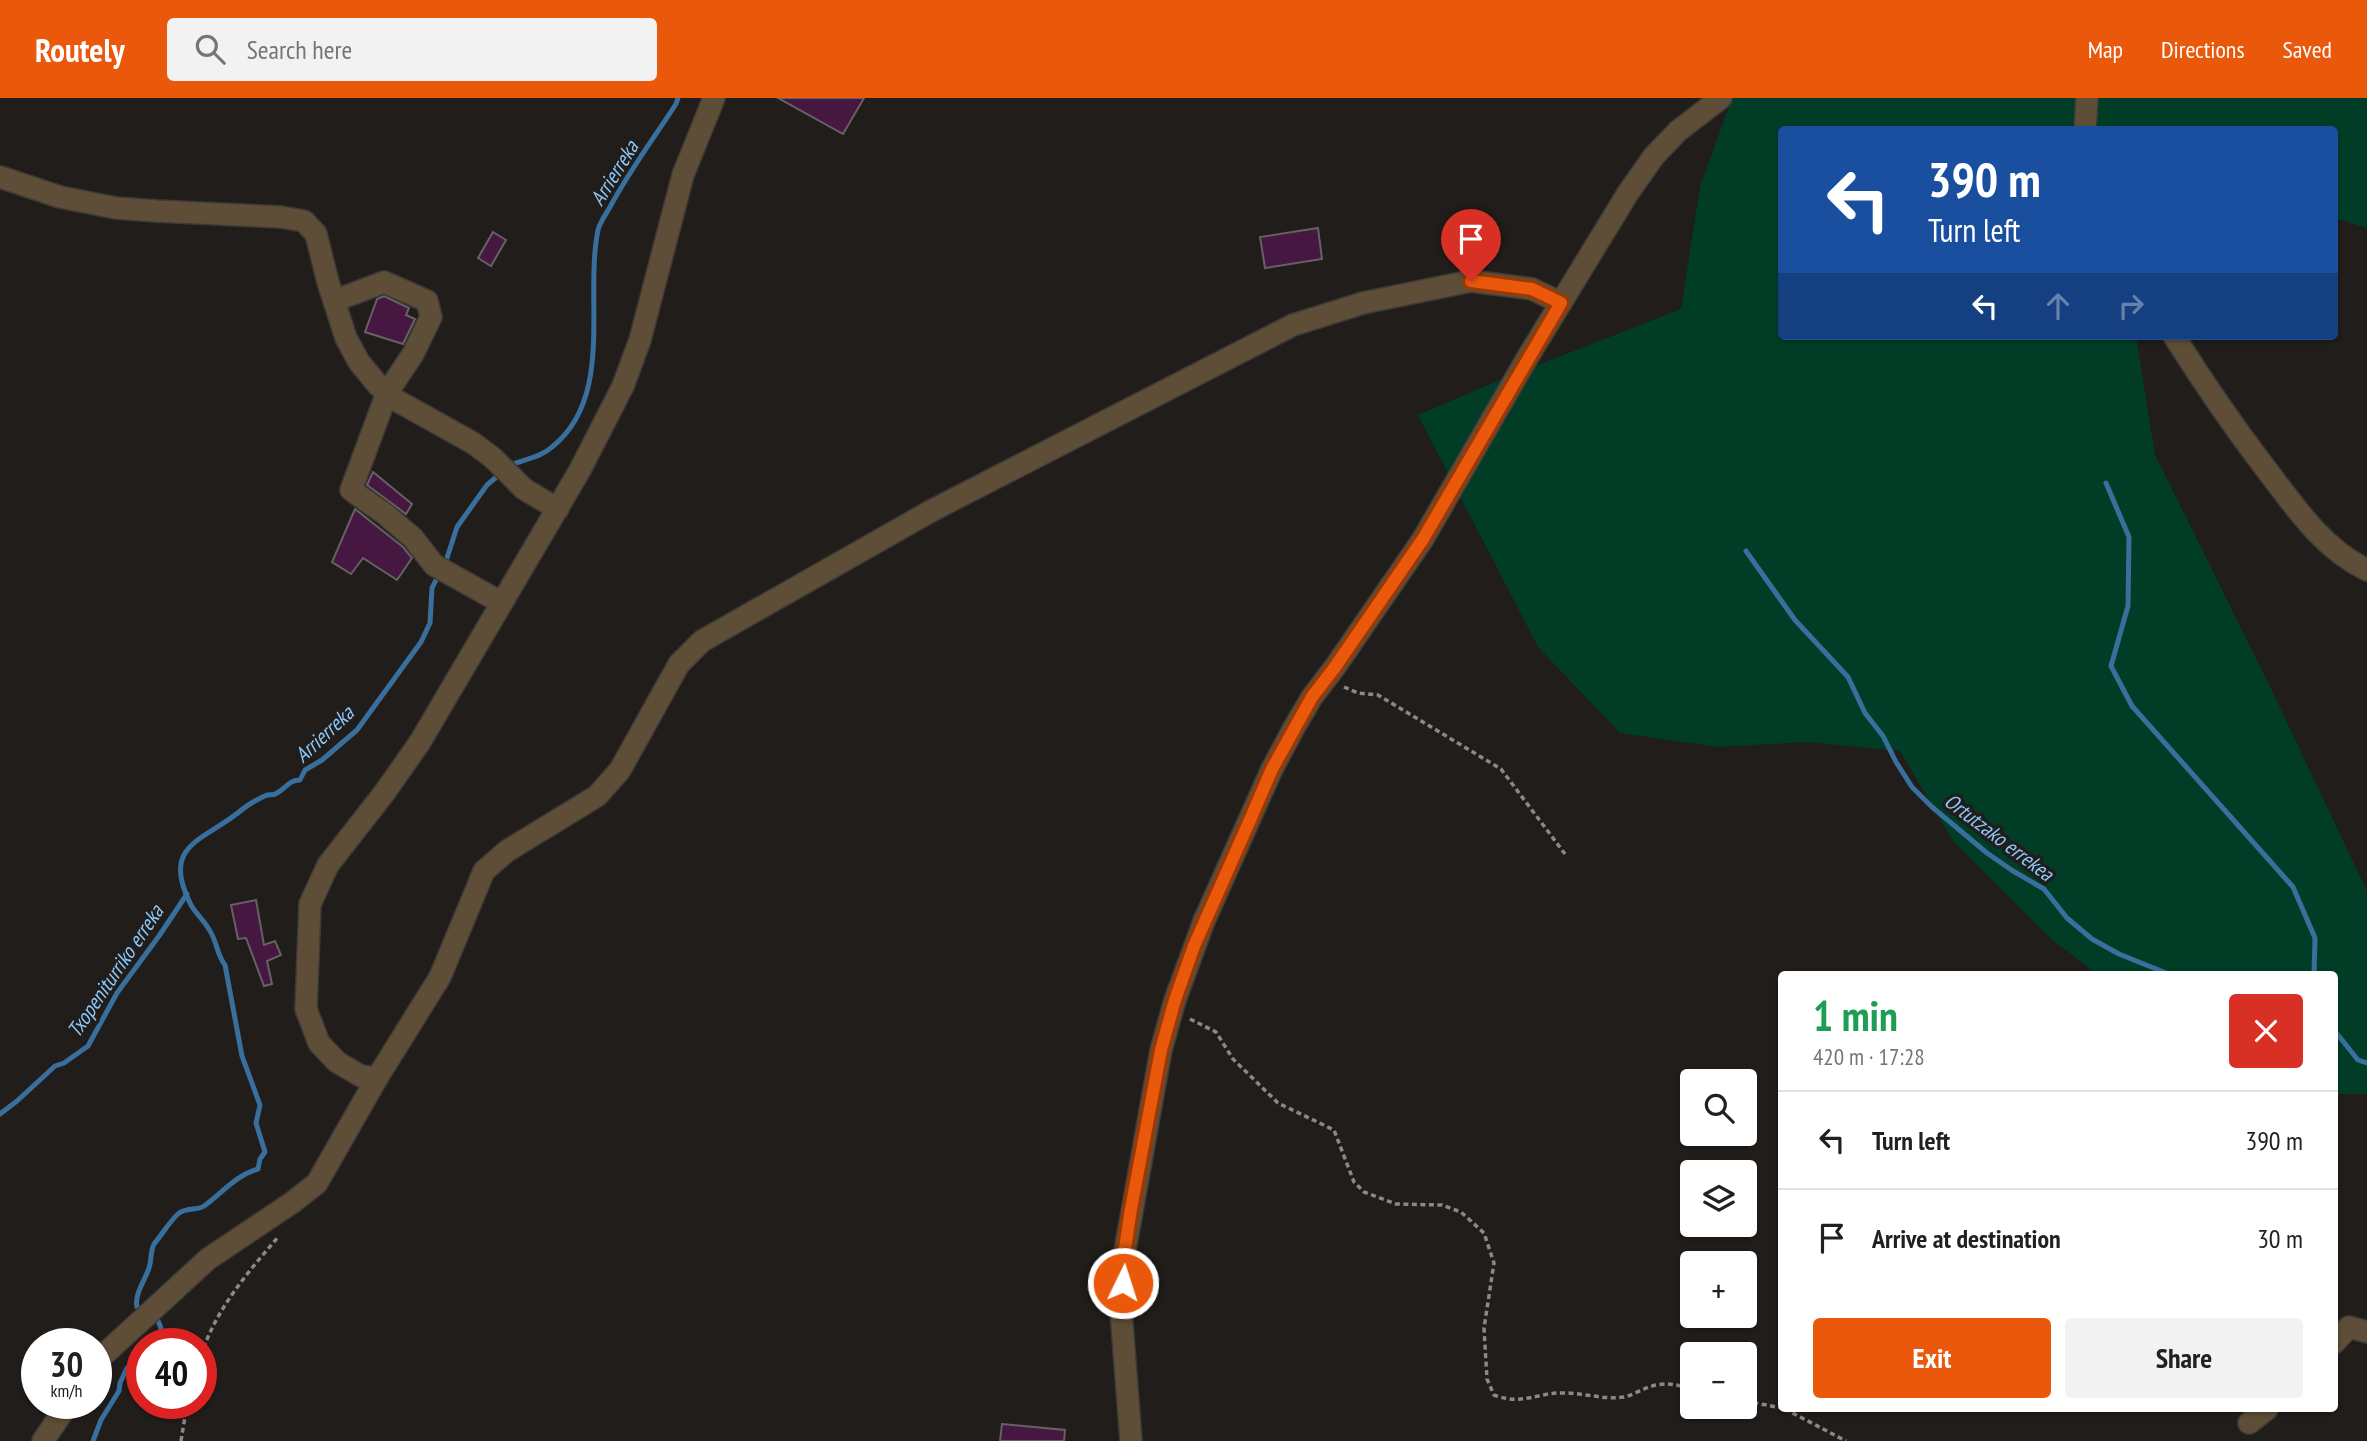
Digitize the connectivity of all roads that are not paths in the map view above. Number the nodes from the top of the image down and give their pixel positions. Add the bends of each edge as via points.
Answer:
1 (714, 98) edge
2 (1721, 98) edge
3 (2087, 98) edge
4 (2085, 126) edge
5 (0, 177) edge
6 (334, 301) junction
7 (1561, 303) junction
8 (2177, 340) edge
9 (387, 393) junction
10 (558, 509) junction
11 (2367, 570) edge
12 (502, 603) junction
13 (377, 1078) junction
14 (2367, 1332) edge
15 (2338, 1339) edge
16 (112, 1347) edge
17 (2263, 1412) edge
18 (58, 1419) edge
19 (2249, 1423) dead end
20 (43, 1441) edge
21 (1131, 1441) edge

1 - 10 street via 684,175 640,340 623,386
2 - 7 street via 1654,156
3 - 4 street
5 - 6 street via 60,197 116,208 304,221 316,234
6 - 9 street via 359,362
6 - 9 street via 383,282 427,301 430,317
7 - 13 street via 1532,289 1471,281 1363,303 1293,325 931,511 702,641 680,664 620,770 597,796 484,871 440,977
7 - 21 street via 1423,539 1312,697 1272,769 1194,946 1159,1063 1124,1255 1121,1311
8 - 11 street via 2228,419 2313,529 2346,560
9 - 10 street via 473,443 524,489
9 - 12 street via 351,490 385,514 443,570
10 - 12 street
12 - 13 street via 420,742 328,865 310,904 306,1009 318,1043 360,1076
13 - 16 street via 317,1183 208,1259
14 - 15 street via 2349,1327
17 - 19 street
18 - 20 street

